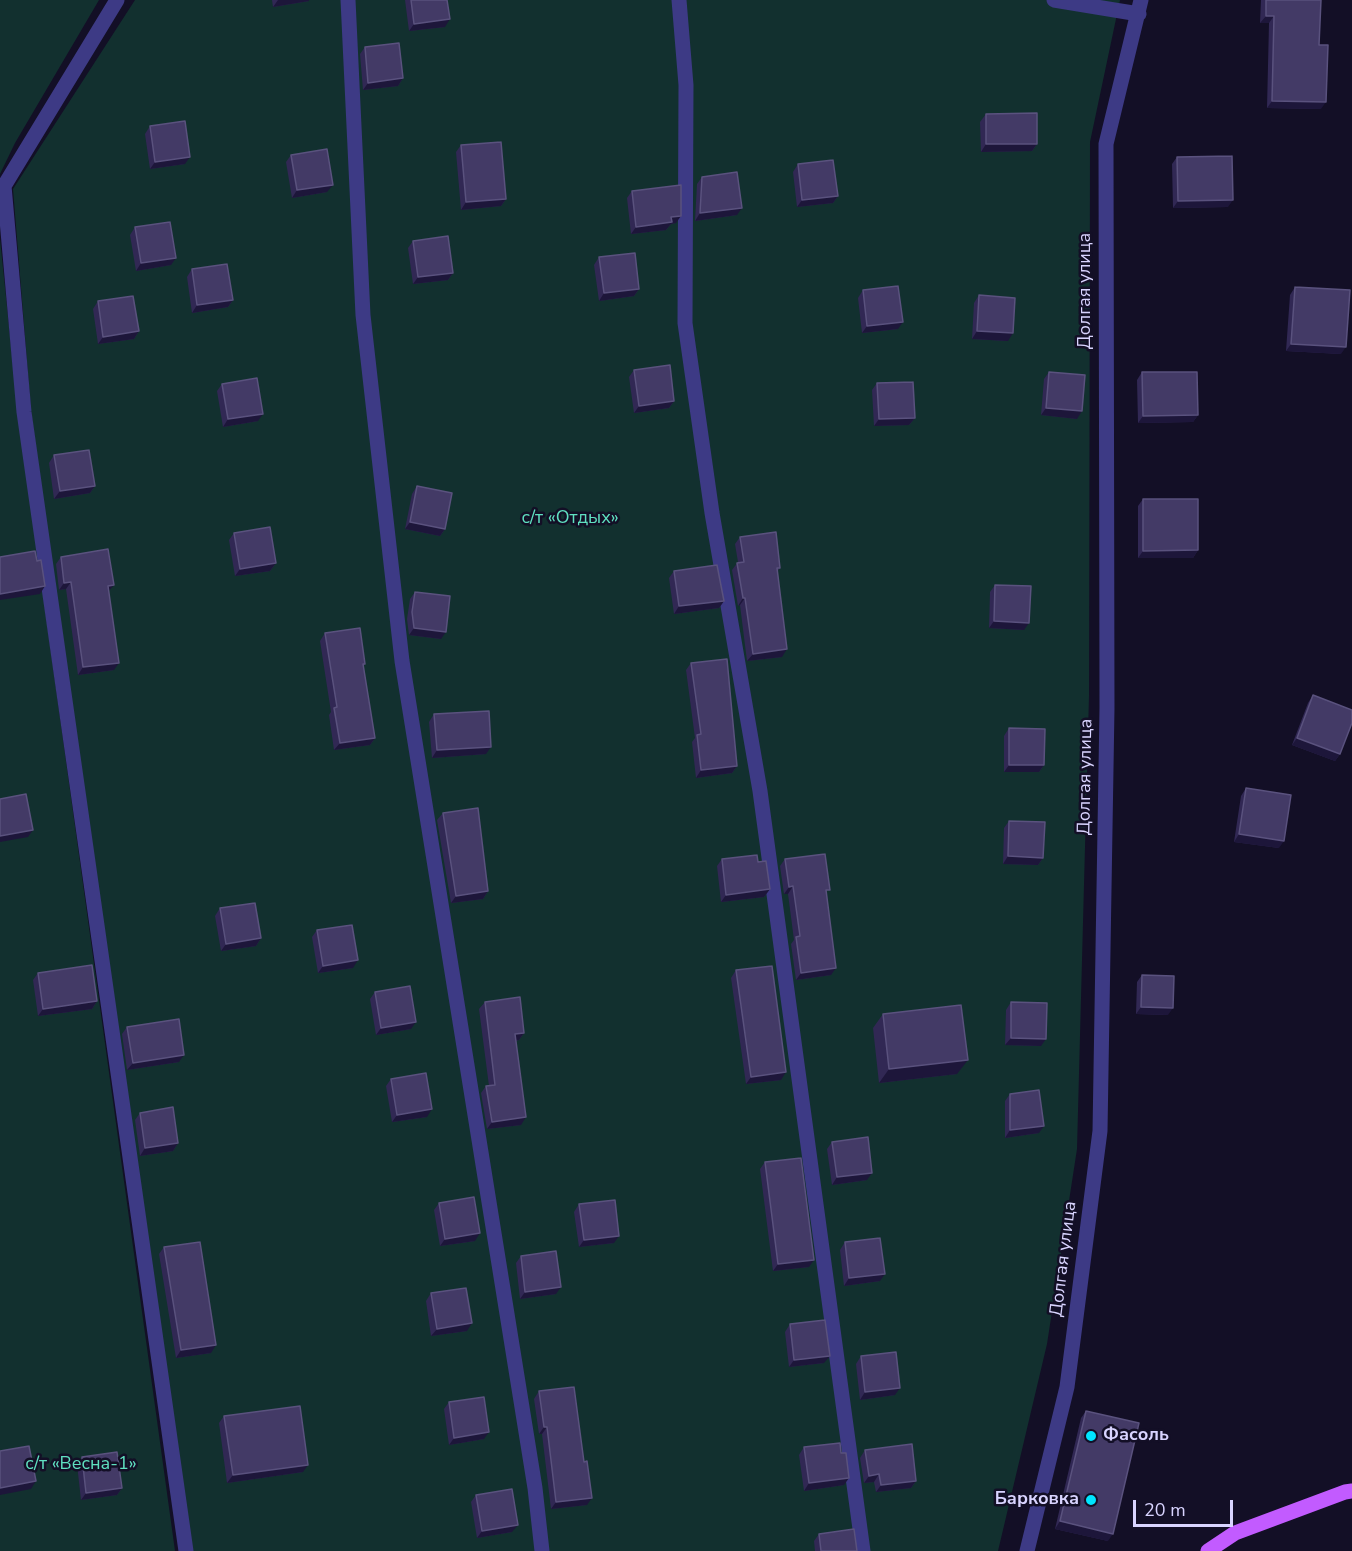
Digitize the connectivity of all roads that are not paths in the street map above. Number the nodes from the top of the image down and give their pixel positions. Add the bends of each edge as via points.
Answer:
1 (117, 0) edge
2 (348, 0) edge
3 (679, 0) edge
4 (1054, 0) edge
5 (1140, 7) edge
6 (1352, 1491) edge
7 (186, 1551) edge
8 (542, 1551) edge
9 (863, 1551) edge
10 (1027, 1551) edge
11 (1208, 1551) edge

1 - 7 street via 4,186 24,412
2 - 8 street via 363,315 402,661
3 - 9 street via 686,85 685,323 712,513 760,791
4 - 5 street
5 - 10 street, Долгая улица via 1106,144 1107,708 1100,1131 1067,1387
6 - 11 main road via 1235,1533

